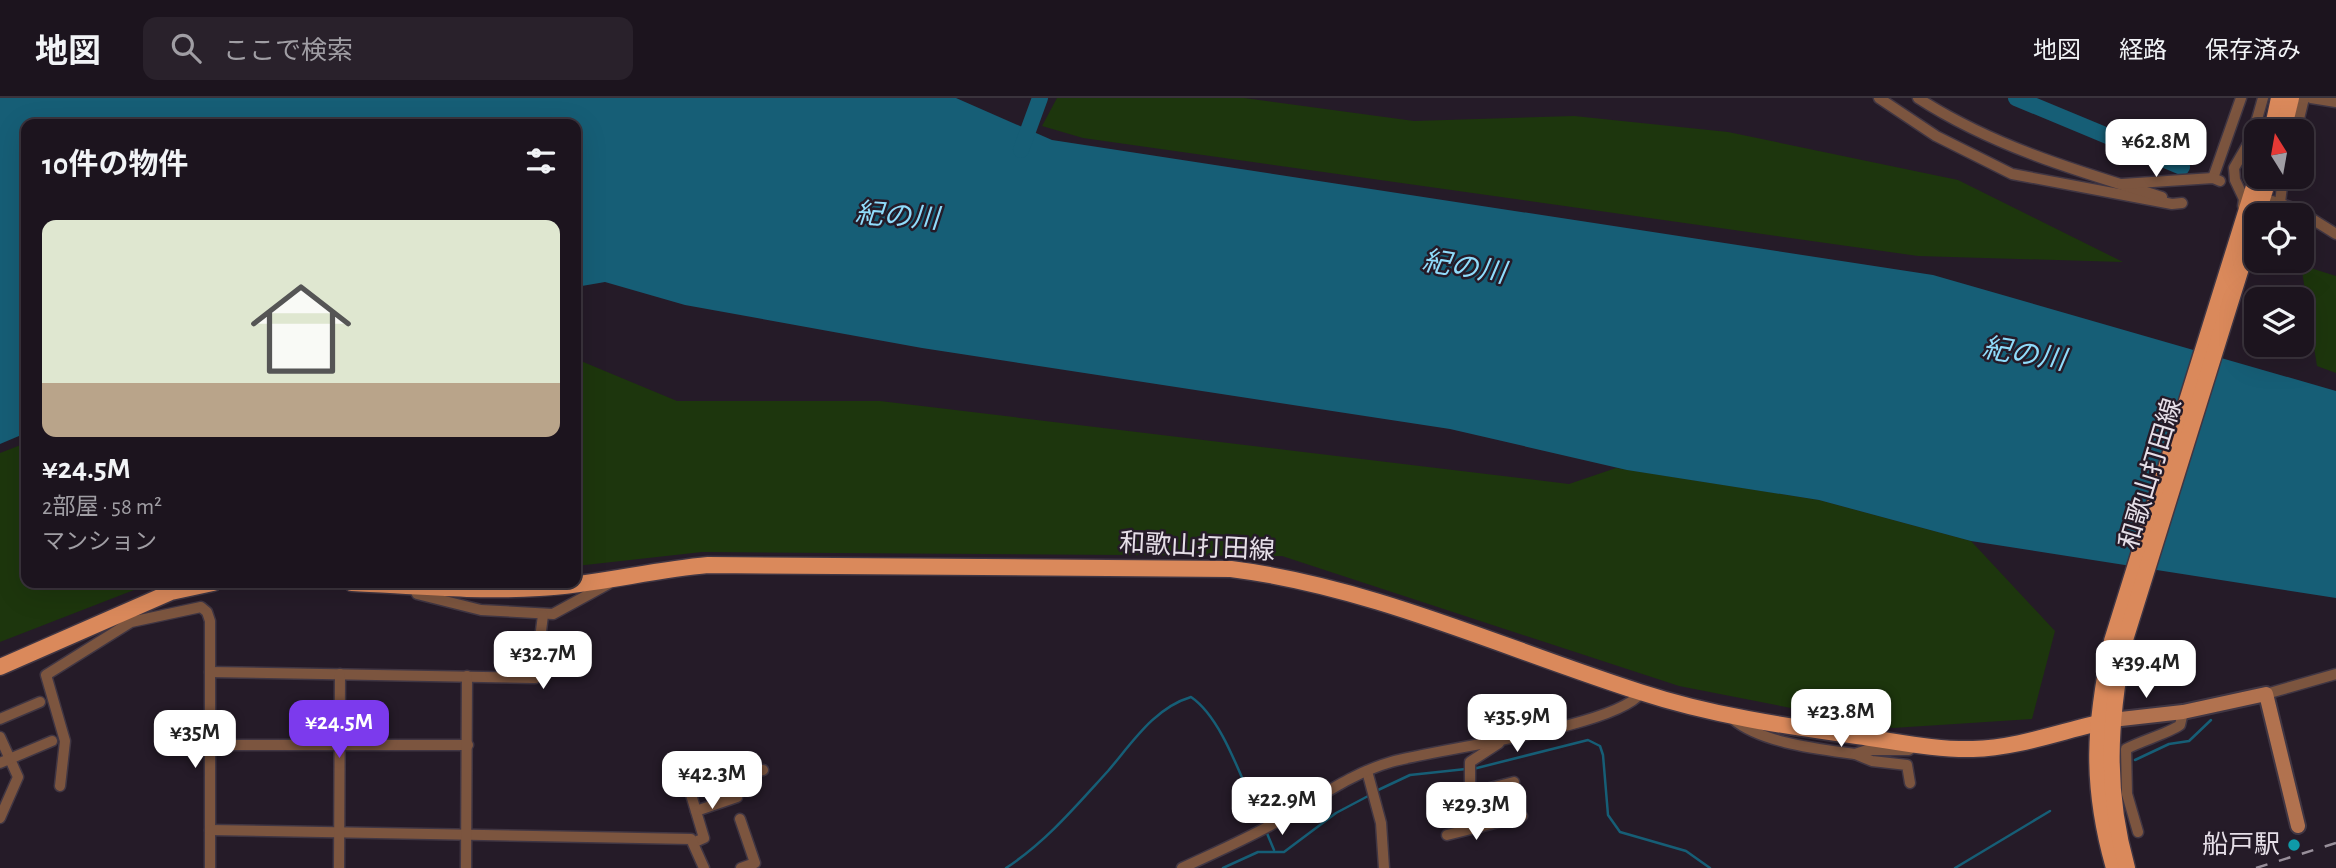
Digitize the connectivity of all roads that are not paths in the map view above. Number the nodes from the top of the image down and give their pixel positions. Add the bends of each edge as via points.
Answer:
1 (1879, 98) edge
2 (1918, 98) edge
3 (2241, 98) edge
4 (2263, 98) edge
5 (2279, 98) edge
6 (2291, 98) edge
7 (2304, 98) edge
8 (2311, 98) edge
9 (2336, 102) edge
10 (2275, 119) edge
11 (2286, 119) edge
12 (2299, 119) edge
13 (2121, 184) junction
14 (2280, 189) edge
15 (2245, 203) edge
16 (2336, 234) edge
17 (2244, 246) edge
18 (611, 578) junction
19 (581, 582) edge
20 (190, 588) edge
21 (415, 588) edge
22 (543, 615) junction
23 (128, 616) junction
24 (0, 667) edge
25 (210, 671) junction
26 (341, 674) junction
27 (2336, 674) edge
28 (467, 676) junction
29 (1642, 693) junction
30 (2266, 694) junction
31 (40, 702) dead end
32 (2183, 712) junction
33 (1733, 715) junction
34 (0, 719) edge
35 (2105, 721) junction
36 (0, 737) edge
37 (52, 741) dead end
38 (1500, 743) junction
39 (1918, 744) junction
40 (211, 745) junction
41 (340, 745) junction
42 (468, 745) junction
43 (1855, 754) junction
44 (5, 761) edge
45 (681, 761) dead end
46 (763, 769) dead end
47 (1369, 776) junction
48 (1514, 782) dead end
49 (1910, 783) dead end
50 (60, 786) dead end
51 (1470, 793) junction
52 (696, 811) junction
53 (1522, 816) dead end
54 (0, 818) edge
55 (740, 820) dead end
56 (2298, 826) dead end
57 (1479, 827) junction
58 (210, 830) junction
59 (339, 832) junction
60 (2138, 832) dead end
61 (467, 834) junction
62 (1447, 835) dead end
63 (695, 842) junction
64 (210, 868) edge
65 (339, 868) edge
66 (466, 868) edge
67 (704, 868) edge
68 (741, 868) edge
69 (1182, 868) edge
70 (1384, 868) edge
71 (2114, 868) edge
72 (2127, 868) edge

1 - 13 street via 1946,142 2012,174 2182,203
2 - 13 street via 2005,144
3 - 13 street via 2217,180
4 - 15 street via 2252,137 2234,168
5 - 10 main road
6 - 11 main road
7 - 12 street
8 - 9 street
14 - 16 street via 2276,202
17 - 35 main road, 和歌山打田線 via 2106,702
18 - 19 main road, 和歌山打田線
18 - 22 street via 610,583
18 - 29 main road, 和歌山打田線 via 708,565 1231,569 1350,593
20 - 23 main road via 171,592
21 - 22 street via 417,594 481,610
22 - 28 street via 535,678
23 - 24 main road
23 - 25 street via 201,607 210,621
23 - 50 street via 46,675 65,741
25 - 26 street
25 - 40 street
26 - 28 street
26 - 41 street
27 - 30 street
28 - 42 street
29 - 33 main road, 和歌山打田線
29 - 38 street via 1635,701 1613,709
30 - 32 main road
30 - 56 main road
31 - 34 street
32 - 35 main road
32 - 60 street via 2174,729 2126,749 2127,794
33 - 39 main road, 和歌山打田線
33 - 43 street via 1742,726 1787,743
35 - 39 main road, 和歌山打田線 via 1976,749
35 - 71 main road via 2099,810
35 - 72 main road via 2112,805
36 - 44 street
37 - 44 street
38 - 47 street via 1390,762
38 - 51 street via 1470,762
39 - 43 street via 1908,750
40 - 41 street
40 - 58 street
41 - 42 street
41 - 59 street
42 - 61 street
43 - 49 street via 1907,765
44 - 54 street via 18,777
45 - 52 street
46 - 52 street via 732,776 737,797
47 - 69 street via 1343,780 1280,820
47 - 70 street via 1381,823
48 - 51 street
51 - 57 street
52 - 63 street via 704,838
53 - 57 street
55 - 68 street via 755,863
57 - 62 street
58 - 59 street
58 - 64 street
59 - 61 street
59 - 65 street
61 - 63 street
61 - 66 street
63 - 67 street

